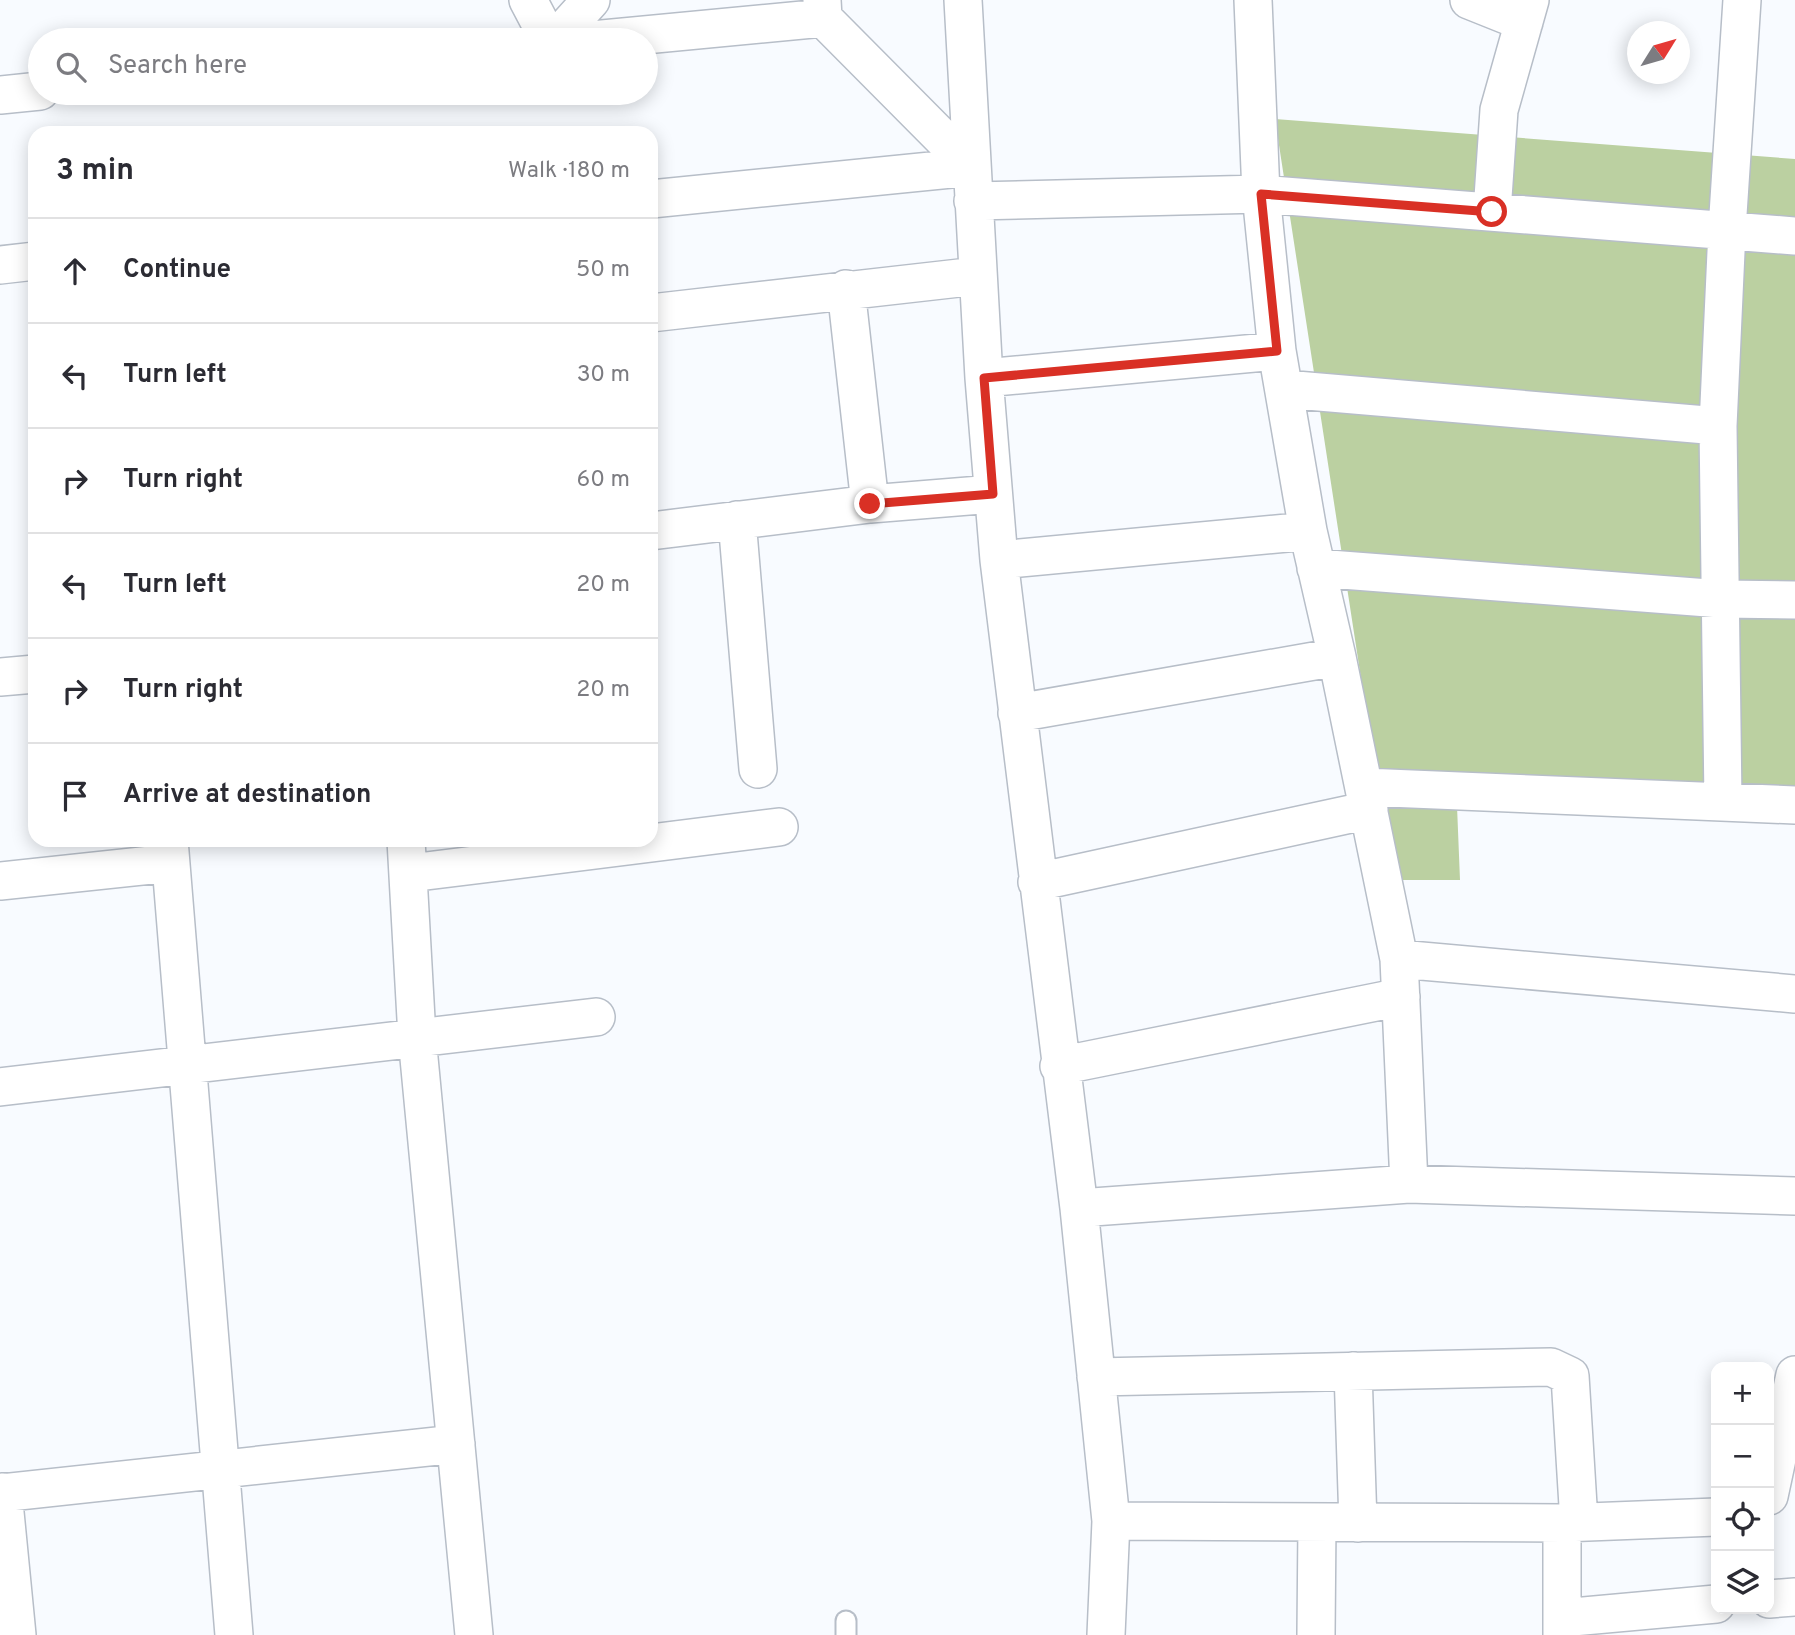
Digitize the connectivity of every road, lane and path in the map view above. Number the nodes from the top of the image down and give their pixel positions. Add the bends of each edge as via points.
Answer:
1 (528, 0) edge
2 (591, 0) edge
3 (963, 0) edge
4 (1253, 0) edge
5 (1469, 0) edge
6 (1742, 0) edge
7 (823, 9) edge
8 (1527, 11) edge
9 (543, 28) edge
10 (566, 28) edge
11 (658, 31) edge
12 (28, 92) edge
13 (0, 95) edge
14 (972, 184) junction
15 (1261, 194) junction
16 (658, 199) edge
17 (1492, 212) junction
18 (1727, 230) junction
19 (1795, 236) edge
20 (28, 262) edge
21 (0, 265) edge
22 (977, 276) junction
23 (846, 289) junction
24 (658, 312) edge
25 (1277, 351) junction
26 (984, 378) junction
27 (1284, 388) junction
28 (1718, 426) junction
29 (993, 494) junction
30 (870, 504) junction
31 (737, 520) junction
32 (658, 530) edge
33 (1308, 531) junction
34 (999, 560) junction
35 (1317, 568) junction
36 (1721, 598) junction
37 (1795, 600) edge
38 (1338, 657) junction
39 (28, 675) edge
40 (0, 677) edge
41 (1017, 713) junction
42 (758, 769) dead end
43 (1367, 799) junction
44 (1723, 802) junction
45 (1795, 805) edge
46 (779, 827) dead end
47 (658, 837) edge
48 (532, 847) edge
49 (169, 851) edge
50 (408, 857) edge
51 (0, 881) edge
52 (1037, 882) junction
53 (1399, 959) junction
54 (1795, 994) edge
55 (1401, 997) junction
56 (596, 1017) dead end
57 (417, 1037) junction
58 (187, 1065) junction
59 (1059, 1066) junction
60 (0, 1087) edge
61 (1409, 1184) junction
62 (1795, 1196) edge
63 (1079, 1209) junction
64 (1353, 1371) junction
65 (1795, 1376) edge
66 (1096, 1377) junction
67 (456, 1444) junction
68 (220, 1469) junction
69 (1771, 1488) edge
70 (2, 1493) edge
71 (1711, 1517) edge
72 (1111, 1521) junction
73 (1571, 1522) junction
74 (1317, 1523) junction
75 (1358, 1523) junction
76 (1795, 1597) edge
77 (1774, 1599) edge
78 (1711, 1605) edge
79 (1562, 1627) edge
80 (17, 1635) edge
81 (234, 1635) edge
82 (474, 1635) edge
83 (1106, 1635) edge
84 (1316, 1635) edge

1 - 9 street
2 - 10 street
3 - 14 street
4 - 15 street
5 - 8 street
6 - 18 street
7 - 11 street
7 - 14 street
8 - 17 street via 1499,110
12 - 13 street
14 - 15 street
14 - 16 street
14 - 22 street
15 - 17 street
15 - 25 street
17 - 18 street
18 - 19 street
18 - 28 street
20 - 21 street
22 - 23 street
22 - 26 street
23 - 24 street
23 - 30 street
25 - 26 street
25 - 27 street
26 - 29 street
27 - 28 street
27 - 33 street
28 - 36 street
29 - 30 street
29 - 34 street
30 - 31 street
31 - 32 street
31 - 42 street
33 - 34 street
33 - 35 street
34 - 41 street
35 - 36 street
35 - 38 street
36 - 37 street
36 - 44 street
38 - 41 street
38 - 43 street
39 - 40 street
41 - 52 street
43 - 44 street
43 - 52 street
43 - 53 street
44 - 45 street
46 - 47 street
48 - 50 street
49 - 51 street
49 - 58 street
50 - 57 street
52 - 59 street
53 - 54 street
53 - 55 street
55 - 59 street
55 - 61 street
56 - 57 street
57 - 58 street
57 - 67 street
58 - 60 street
58 - 68 street
59 - 63 street
61 - 62 street
61 - 63 street
63 - 66 street
64 - 66 street
64 - 73 street via 1551,1367 1570,1376
64 - 75 street
65 - 69 street
66 - 72 street
67 - 68 street
67 - 82 street
68 - 70 street
68 - 81 street
70 - 80 street
71 - 73 street
72 - 74 street
72 - 83 street
73 - 75 street
73 - 79 street
74 - 75 street
74 - 84 street
76 - 77 street
78 - 79 street

